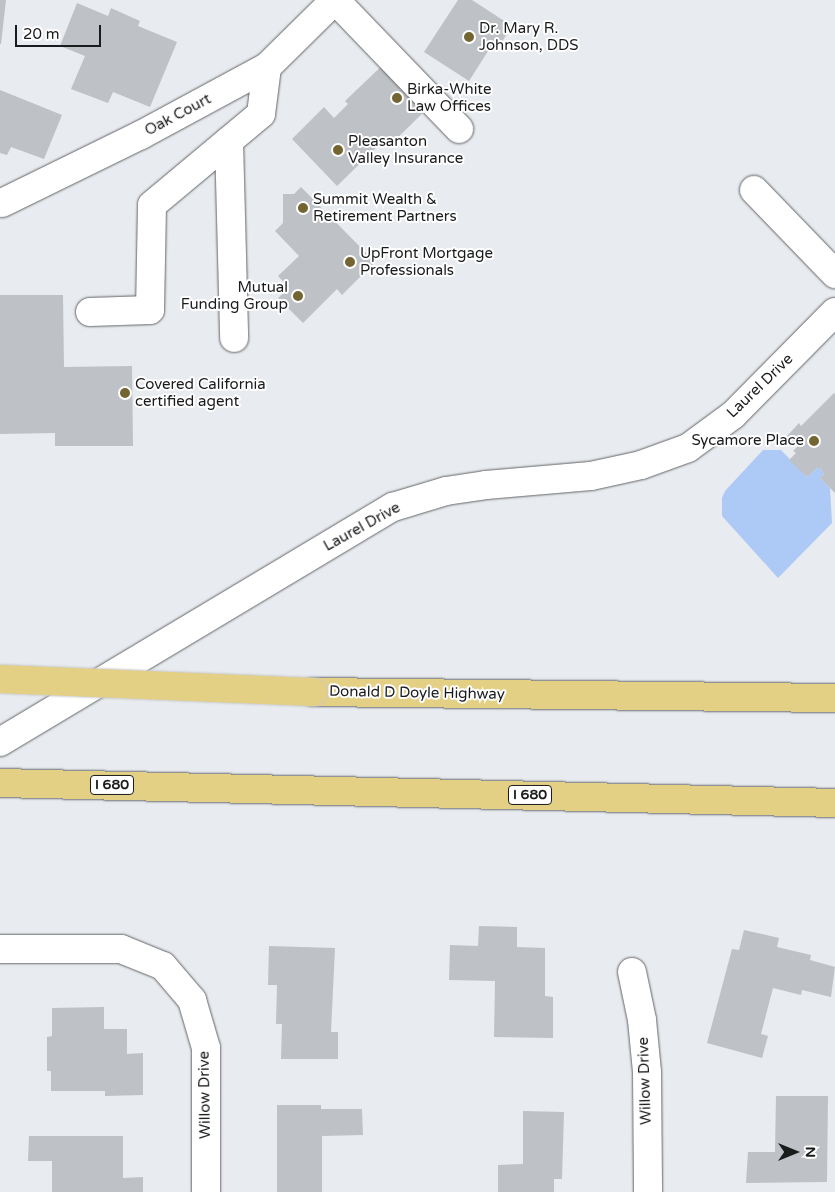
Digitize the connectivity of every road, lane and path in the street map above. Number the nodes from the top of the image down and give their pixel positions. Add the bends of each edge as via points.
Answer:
1 (335, 0) edge
2 (267, 67) junction
3 (458, 129) dead end
4 (229, 141) junction
5 (754, 190) dead end
6 (2, 203) dead end
7 (835, 274) edge
8 (90, 312) dead end
9 (835, 312) edge
10 (234, 338) dead end
11 (0, 679) edge
12 (835, 698) edge
13 (0, 742) edge
14 (0, 783) edge
15 (835, 802) edge
16 (0, 949) edge
17 (632, 972) dead end
18 (206, 1192) edge
19 (648, 1192) edge

1 - 2 street, Oak Court
1 - 3 street
2 - 4 street via 261,114
2 - 6 street, Oak Court via 141,135
4 - 8 street via 152,205 150,310
4 - 10 street
5 - 7 street
9 - 13 street, Laurel Drive via 733,415 688,448 642,465 591,476 454,489 393,507
11 - 12 highway, Donald D Doyle Highway, bridge via 313,692
14 - 15 highway, I 680
16 - 18 street, Willow Drive via 121,949 163,966 192,1000 206,1048
17 - 19 street, Willow Drive via 642,1020 647,1072

